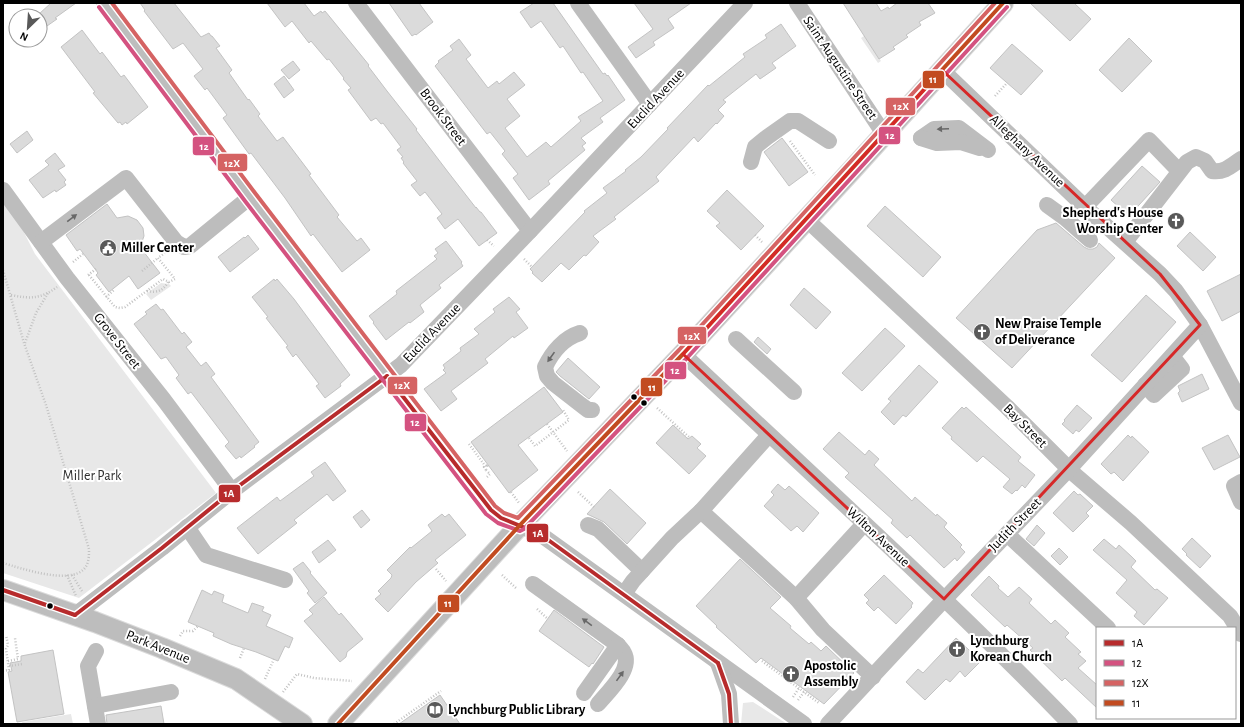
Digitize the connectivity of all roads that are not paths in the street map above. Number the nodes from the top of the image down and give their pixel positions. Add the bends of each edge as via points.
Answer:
1 (104, 3) edge
2 (356, 3) edge
3 (578, 3) edge
4 (745, 3) edge
5 (797, 3) edge
6 (1002, 3) edge
7 (942, 70) junction
8 (650, 104) junction
9 (884, 134) junction
10 (829, 141) dead end
11 (1241, 159) edge
12 (751, 162) dead end
13 (1179, 171) junction
14 (3, 190) edge
15 (250, 197) junction
16 (1047, 205) dead end
17 (1085, 207) junction
18 (806, 219) junction
19 (530, 231) junction
20 (1090, 240) dead end
21 (41, 242) junction
22 (1125, 242) junction
23 (1200, 325) junction
24 (580, 332) dead end
25 (736, 339) dead end
26 (683, 354) junction
27 (388, 376) junction
28 (794, 392) dead end
29 (1241, 403) edge
30 (592, 410) dead end
31 (769, 435) junction
32 (1069, 469) junction
33 (1241, 482) edge
34 (232, 491) junction
35 (1241, 502) edge
36 (701, 511) junction
37 (864, 524) junction
38 (520, 525) junction
39 (588, 525) dead end
40 (187, 528) junction
41 (1007, 534) junction
42 (642, 571) junction
43 (285, 580) dead end
44 (533, 584) dead end
45 (3, 590) edge
46 (624, 594) junction
47 (796, 598) junction
48 (944, 599) junction
49 (75, 608) junction
50 (1107, 627) edge
51 (1241, 634) edge
52 (618, 645) junction
53 (96, 651) dead end
54 (718, 663) junction
55 (874, 676) junction
56 (172, 692) dead end
57 (584, 693) dead end
58 (598, 704) dead end
59 (95, 706) junction
60 (98, 724) edge
61 (302, 724) edge
62 (338, 724) edge
63 (731, 724) edge
64 (804, 724) edge
65 (828, 724) edge
66 (1070, 724) edge

1 - 15 street
2 - 19 street, Brook Street
3 - 8 street
4 - 8 street, Euclid Avenue
5 - 9 street, Saint Augustine Street
6 - 7 main road
7 - 9 main road
7 - 17 street, Alleghany Avenue
8 - 19 street, Euclid Avenue
9 - 18 main road
10 - 12 street via 798,121 790,121 755,147
11 - 13 street via 1219,172 1212,171 1205,161 1196,157
13 - 17 street via 1149,140
13 - 22 street
14 - 21 street, Grove Street
21 -> 15 street via 126,178 176,242 184,247 190,246
15 - 27 street
16 - 20 street
17 - 22 street, Alleghany Avenue
18 - 26 main road
18 - 32 street, Bay Street via 1007,407
19 - 27 street, Euclid Avenue
21 - 34 street, Grove Street
22 - 23 street, Alleghany Avenue via 1171,286
23 - 29 street, Alleghany Avenue
23 - 32 street, Judith Street
24 -> 30 street via 563,343 549,358 545,367 547,376 553,383 588,410
25 - 28 street
26 - 31 street, Wilton Avenue
26 - 38 main road
27 - 34 street, Euclid Avenue
27 - 38 street via 491,510 501,518
31 - 36 street
31 - 37 street, Wilton Avenue
32 - 41 street, Judith Street
32 - 51 street, Bay Street via 1230,616
33 - 35 street via 1234,486
34 - 40 street, Euclid Avenue
36 - 42 street
36 - 47 street
37 - 47 street
37 - 48 street, Wilton Avenue
38 - 46 street via 540,534
38 - 62 main road
39 - 42 street via 598,529
40 - 43 street via 206,555
40 - 49 street, Euclid Avenue
41 - 48 street, Judith Street
41 - 50 street
42 - 46 street
52 -> 44 street
45 - 49 main road, Park Avenue
46 - 54 street
47 - 55 street via 823,630
48 - 55 street, Judith Street
48 - 66 street, Wilton Avenue
49 - 61 main road, Park Avenue via 236,679
52 - 57 street
58 -> 52 street via 624,672 625,653
53 - 59 street via 88,666
54 - 63 street via 729,694
54 - 64 street
55 - 65 street, Judith Street
56 - 59 street
59 - 60 street

